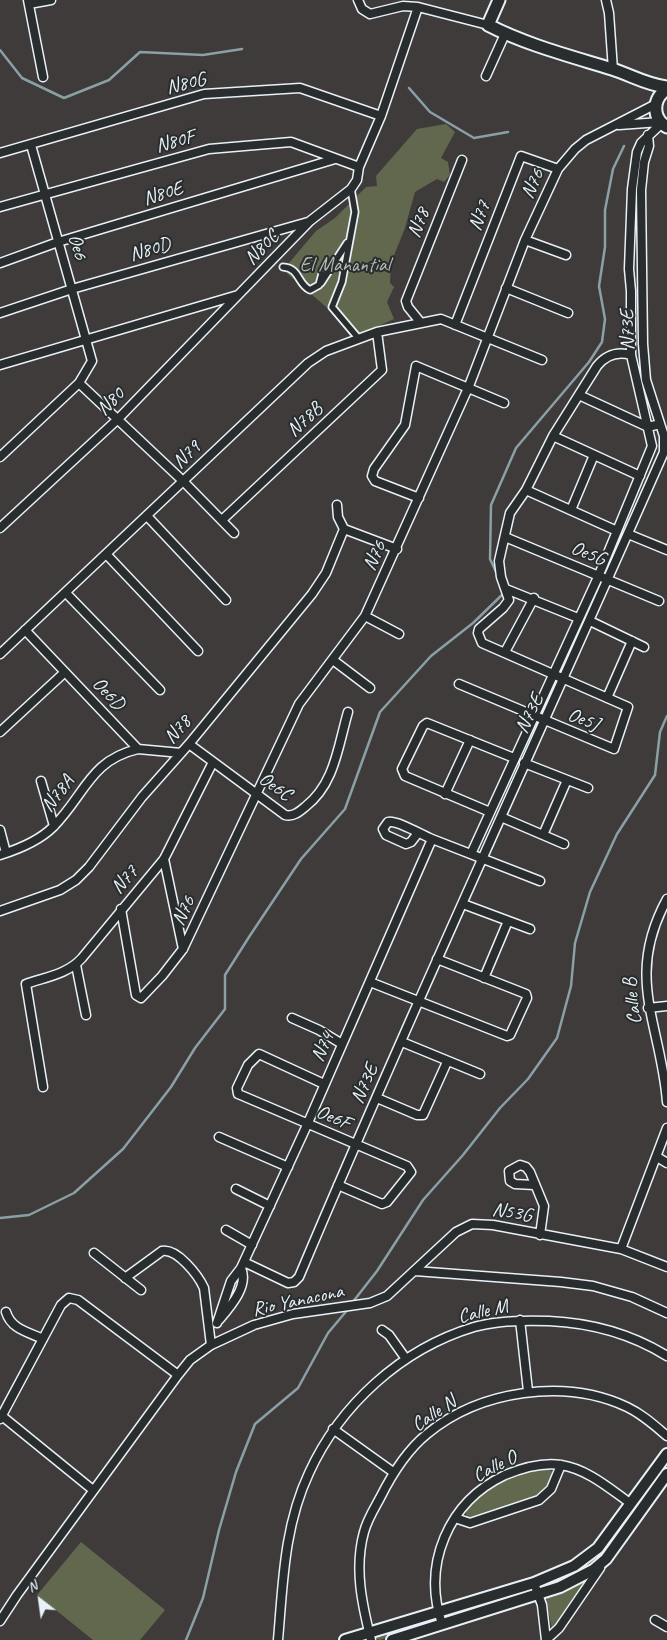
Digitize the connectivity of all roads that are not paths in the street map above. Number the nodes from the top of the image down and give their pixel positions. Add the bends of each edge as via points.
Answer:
1 (51, 0) edge
2 (358, 0) edge
3 (499, 0) edge
4 (606, 0) edge
5 (28, 2) edge
6 (418, 8) junction
7 (488, 25) junction
8 (505, 34) junction
9 (614, 70) junction
10 (486, 76) dead end
11 (42, 77) dead end
12 (638, 80) junction
13 (667, 88) edge
14 (656, 103) junction
15 (381, 116) junction
16 (663, 124) edge
17 (615, 125) junction
18 (648, 135) junction
19 (31, 145) junction
20 (0, 153) edge
21 (336, 159) junction
22 (462, 160) dead end
23 (359, 166) junction
24 (558, 168) junction
25 (632, 188) junction
26 (350, 189) junction
27 (641, 190) junction
28 (46, 193) junction
29 (0, 207) edge
30 (310, 221) junction
31 (350, 239) junction
32 (525, 240) junction
33 (58, 242) junction
34 (566, 254) dead end
35 (0, 263) edge
36 (283, 267) dead end
37 (642, 268) junction
38 (629, 269) junction
39 (322, 274) dead end
40 (629, 283) junction
41 (642, 284) junction
42 (320, 285) junction
43 (506, 288) junction
44 (72, 289) junction
45 (240, 295) junction
46 (0, 313) edge
47 (568, 313) dead end
48 (421, 323) junction
49 (455, 325) junction
50 (378, 332) junction
51 (487, 338) junction
52 (359, 339) junction
53 (86, 340) junction
54 (631, 355) junction
55 (542, 360) dead end
56 (0, 365) edge
57 (79, 383) junction
58 (469, 386) junction
59 (579, 395) junction
60 (504, 403) dead end
61 (118, 419) junction
62 (660, 424) junction
63 (648, 428) junction
64 (553, 436) junction
65 (594, 455) junction
66 (0, 457) edge
67 (640, 476) junction
68 (183, 481) junction
69 (526, 490) junction
70 (418, 498) junction
71 (337, 505) dead end
72 (571, 510) junction
73 (147, 516) junction
74 (222, 520) junction
75 (0, 528) edge
76 (344, 529) junction
77 (617, 531) junction
78 (234, 533) dead end
79 (628, 534) junction
80 (505, 537) junction
81 (396, 549) junction
82 (667, 550) edge
83 (107, 555) junction
84 (598, 577) junction
85 (608, 580) junction
86 (506, 588) junction
87 (66, 593) junction
88 (534, 598) junction
89 (226, 600) dead end
90 (660, 601) dead end
91 (365, 616) junction
92 (578, 618) junction
93 (590, 622) junction
94 (25, 630) junction
95 (399, 634) dead end
96 (632, 641) junction
97 (644, 647) dead end
98 (198, 651) dead end
99 (505, 652) junction
100 (0, 654) edge
101 (332, 660) junction
102 (65, 672) junction
103 (552, 675) junction
104 (565, 679) junction
105 (459, 684) dead end
106 (370, 688) dead end
107 (160, 690) dead end
108 (607, 698) junction
109 (348, 712) dead end
110 (533, 717) junction
111 (544, 722) junction
112 (0, 732) edge
113 (470, 740) junction
114 (189, 744) junction
115 (138, 749) junction
116 (181, 753) junction
117 (514, 758) junction
118 (213, 762) junction
119 (524, 763) junction
120 (567, 780) junction
121 (41, 781) dead end
122 (588, 788) dead end
123 (257, 794) junction
124 (445, 794) junction
125 (490, 812) junction
126 (502, 817) junction
127 (54, 826) junction
128 (0, 830) edge
129 (418, 832) dead end
130 (543, 835) junction
131 (432, 839) junction
132 (564, 844) dead end
133 (3, 854) edge
134 (471, 854) junction
135 (164, 859) junction
136 (484, 859) junction
137 (540, 880) dead end
138 (463, 904) junction
139 (666, 904) edge
140 (121, 909) junction
141 (0, 911) edge
142 (508, 921) junction
143 (530, 930) dead end
144 (183, 950) junction
145 (437, 959) junction
146 (76, 965) junction
147 (484, 978) junction
148 (370, 982) junction
149 (418, 1002) junction
150 (667, 1006) edge
151 (648, 1008) junction
152 (86, 1015) dead end
153 (292, 1018) dead end
154 (402, 1042) junction
155 (342, 1044) junction
156 (447, 1062) junction
157 (480, 1074) dead end
158 (324, 1084) junction
159 (43, 1087) dead end
160 (377, 1098) junction
161 (667, 1102) edge
162 (307, 1125) junction
163 (667, 1128) edge
164 (219, 1137) dead end
165 (356, 1145) junction
166 (657, 1157) junction
167 (667, 1163) edge
168 (288, 1167) junction
169 (338, 1185) junction
170 (534, 1185) dead end
171 (236, 1189) dead end
172 (270, 1206) junction
173 (226, 1230) dead end
174 (540, 1235) junction
175 (252, 1245) junction
176 (620, 1249) junction
177 (94, 1253) dead end
178 (242, 1265) junction
179 (667, 1268) edge
180 (415, 1271) junction
181 (125, 1278) junction
182 (141, 1290) dead end
183 (6, 1312) dead end
184 (667, 1313) edge
185 (520, 1320) junction
186 (217, 1323) junction
187 (382, 1330) dead end
188 (209, 1331) junction
189 (43, 1339) junction
190 (210, 1345) junction
191 (667, 1356) edge
192 (406, 1359) junction
193 (178, 1375) junction
194 (528, 1391) junction
195 (1, 1418) edge
196 (333, 1429) junction
197 (667, 1436) edge
198 (667, 1454) edge
199 (561, 1465) junction
200 (393, 1472) junction
201 (667, 1474) edge
202 (94, 1490) junction
203 (630, 1503) junction
204 (455, 1518) junction
205 (606, 1559) junction
206 (534, 1583) junction
207 (539, 1594) junction
208 (438, 1612) junction
209 (655, 1620) dead end
210 (0, 1621) edge
211 (442, 1624) junction
212 (667, 1627) edge
213 (370, 1637) edge
214 (278, 1640) edge
215 (336, 1640) edge
216 (345, 1640) edge
217 (392, 1640) edge
218 (546, 1640) edge
219 (559, 1640) edge

1 - 5 street
2 - 6 street via 362,9 370,14 403,6
3 - 7 main road
4 - 9 street
5 - 11 street
6 - 7 street
6 - 15 street, N80C
7 - 8 main road
8 - 9 main road
8 - 10 street
9 - 12 main road
12 - 13 main road
12 - 14 main road
13 - 14 main road
14 - 16 main road via 656,113
14 - 17 street, N76
15 - 19 street, N80G via 300,88 204,94
15 - 23 street, N80C
16 - 17 street, N76
16 - 18 street, N73E
17 - 24 street, N76 via 586,140
18 - 25 street, N73E via 637,152
18 - 27 street, N73E
19 - 20 street, N80G
19 - 28 street, Oe6
21 - 23 street, N80F
21 - 28 street, N80F via 291,142 209,149
21 - 33 street, N80E
22 - 48 street, N78 via 406,301
23 - 26 street, N80C via 357,180
24 - 32 street, N76
24 - 49 street, N77 via 522,156
25 - 27 street
25 - 38 street, N73E
26 - 30 street, N80C
26 - 31 street via 355,212
27 - 37 street, N73E
28 - 29 street, N80F
28 - 33 street, Oe6
30 - 44 street, N80D
30 - 45 street, N80C
31 - 42 street
31 - 52 street via 342,282 332,307
32 - 34 street
32 - 43 street, N76
33 - 35 street, N80E
33 - 44 street, Oe6
36 - 42 street via 295,271 304,288 310,290
37 - 38 street
37 - 41 street, N73E
38 - 40 street, N73E
39 - 42 street
40 - 41 street
40 - 54 street, N73E via 632,291
41 - 62 street, N73E via 646,380
43 - 47 street
43 - 51 street, N76
44 - 46 street, N80D
44 - 53 street, Oe6
45 - 53 street, N80C
45 - 61 street, N80
48 - 49 street, N79 via 441,320
48 - 50 street, N79
49 - 51 street, N79
50 - 52 street, N79
50 - 74 street, N78B via 382,370
51 - 55 street, N79
51 - 58 street, N76
52 - 68 street, N79 via 315,357
53 - 56 street, N80C
53 - 57 street, Oe6 via 92,365
54 - 59 street via 613,354 605,358
54 - 63 street, N73E
57 - 61 street
57 - 66 street
58 - 60 street
58 - 70 street, N76
58 - 70 street via 416,366 405,425 372,476 374,481
59 - 63 street
59 - 64 street
61 - 68 street
61 - 75 street, N80
62 - 63 street
62 - 79 street, N73E via 664,452
63 - 67 street, N73E via 652,446
64 - 65 street
64 - 69 street
65 - 67 street
65 - 72 street
67 - 77 street, N73E
68 - 73 street, N79
68 - 74 street
69 - 72 street
69 - 80 street via 510,513
70 - 81 street, N76
71 - 76 street
72 - 77 street
73 - 83 street, N79
73 - 89 street
74 - 78 street
76 - 81 street
76 - 114 street, N78 via 320,583
77 - 84 street, N73E
79 - 82 street
79 - 85 street, N73E
80 - 84 street, Oe5G
80 - 86 street via 499,560
81 - 91 street, N76
83 - 87 street, N79
83 - 98 street
84 - 85 street, Oe5G
84 - 92 street, N73E
85 - 90 street, Oe5G
85 - 93 street, N73E
86 - 88 street
86 - 99 street via 508,603 479,629 479,640
87 - 94 street, N79
87 - 107 street
88 - 92 street
88 - 99 street
91 - 95 street
91 - 101 street, N76
92 - 103 street, N73E
93 - 96 street
93 - 104 street, N73E
94 - 100 street, N79
94 - 102 street, Oe6D
96 - 97 street
96 - 108 street
99 - 103 street
101 - 106 street
101 - 123 street, N76 via 299,704
102 - 112 street
102 - 115 street, Oe6D
103 - 104 street
103 - 110 street, N73E
104 - 108 street
104 - 111 street, N73E
105 - 110 street, Oe5J
108 - 111 street, Oe5J via 628,707 614,749
109 - 123 street, Oe6C via 328,783 312,802 288,816
110 - 111 street, Oe5J
110 - 117 street, N73E
111 - 119 street, N73E
113 - 117 street
113 - 124 street
113 - 124 street via 430,723 423,726 402,770 406,776
114 - 116 street, N78
114 - 118 street, Oe6C
115 - 116 street
115 - 127 street, N78A via 115,756 98,769
116 - 141 street, N78 via 76,880 60,890
117 - 125 street, N73E
118 - 123 street, Oe6C
118 - 135 street, N77
119 - 120 street
119 - 126 street, N73E
120 - 122 street
120 - 130 street
121 - 127 street
123 - 144 street, N76
124 - 125 street
125 - 134 street, N73E
126 - 130 street
126 - 136 street, N73E
127 - 133 street, N78A via 27,846
128 - 133 street
129 - 131 street
130 - 132 street
131 - 134 street
131 - 148 street, N74
134 - 136 street
135 - 140 street, N77
135 - 144 street
136 - 137 street
136 - 138 street, N73E
138 - 142 street
138 - 145 street, N73E
139 - 151 street, Calle B via 651,934 647,953
140 - 144 street, N76 via 139,998
140 - 146 street, N77
142 - 143 street
142 - 147 street
145 - 147 street
145 - 149 street, N73E
146 - 152 street
146 - 159 street, N77 via 26,984
147 - 149 street via 526,994 512,1034 507,1036
148 - 149 street
148 - 155 street, N74
149 - 154 street, N73E
150 - 151 street
151 - 161 street, Calle B
153 - 155 street
154 - 156 street
154 - 160 street, N73E
155 - 158 street, N74
156 - 157 street
156 - 160 street via 425,1112 416,1115
158 - 162 street, N74
158 - 162 street, Oe6F via 259,1054 248,1065 237,1088 238,1094
160 - 165 street, N73E
162 - 165 street, Oe6F
162 - 168 street, N74
163 - 166 street
164 - 168 street
165 - 169 street, N73E
165 - 169 street, Oe6F via 410,1169 410,1174 382,1204
166 - 167 street
166 - 176 street
168 - 172 street, N74
169 - 178 street, N73E via 294,1282 288,1283
170 - 174 street via 544,1206
171 - 172 street
172 - 175 street, N74
173 - 175 street
174 - 176 street, N53G
174 - 180 street, N53G via 472,1224 451,1236
175 - 178 street, N74
176 - 179 street, N53G
177 - 181 street
178 - 186 street via 228,1287
178 - 186 street via 244,1276 240,1289
180 - 184 street via 593,1286 632,1297
180 - 190 street, Rio Yanacona via 392,1293 376,1301 307,1312 254,1325
181 - 182 street
181 - 188 street via 162,1251 170,1251 204,1288
183 - 189 street via 14,1326
185 - 191 street, Calle M via 567,1322 612,1330
185 - 192 street, Calle M via 474,1327 442,1339
185 - 194 street
186 - 188 street
187 - 192 street
188 - 190 street
189 - 193 street via 64,1302 69,1298 78,1300
189 - 195 street
190 - 193 street, Rio Yanacona via 190,1360
192 - 196 street, Calle M via 355,1401
193 - 202 street, Rio Yanacona
194 - 197 street, Calle N via 574,1393 611,1401 646,1418
194 - 200 street, Calle N via 483,1404 446,1422 427,1434
195 - 202 street
196 - 200 street
196 - 214 street, Calle M via 308,1475 294,1513 286,1544
198 - 203 street
199 - 203 street, Calle O via 587,1473
199 - 204 street, Calle O via 532,1466 493,1481 466,1502
199 - 204 street via 551,1489 539,1500 470,1523
200 - 213 street, Calle N via 369,1518 360,1550 359,1582
201 - 205 street
202 - 210 street, Rio Yanacona
203 - 206 street via 598,1548 574,1566
204 - 208 street, Calle O via 437,1559 434,1580
205 - 207 street via 578,1578
205 - 218 street via 559,1628
206 - 207 street
206 - 208 street
207 - 211 street
207 - 218 street
208 - 211 street, Calle O
208 - 213 street
209 - 212 street
211 - 217 street
213 - 216 street
215 - 216 street
218 - 219 street

